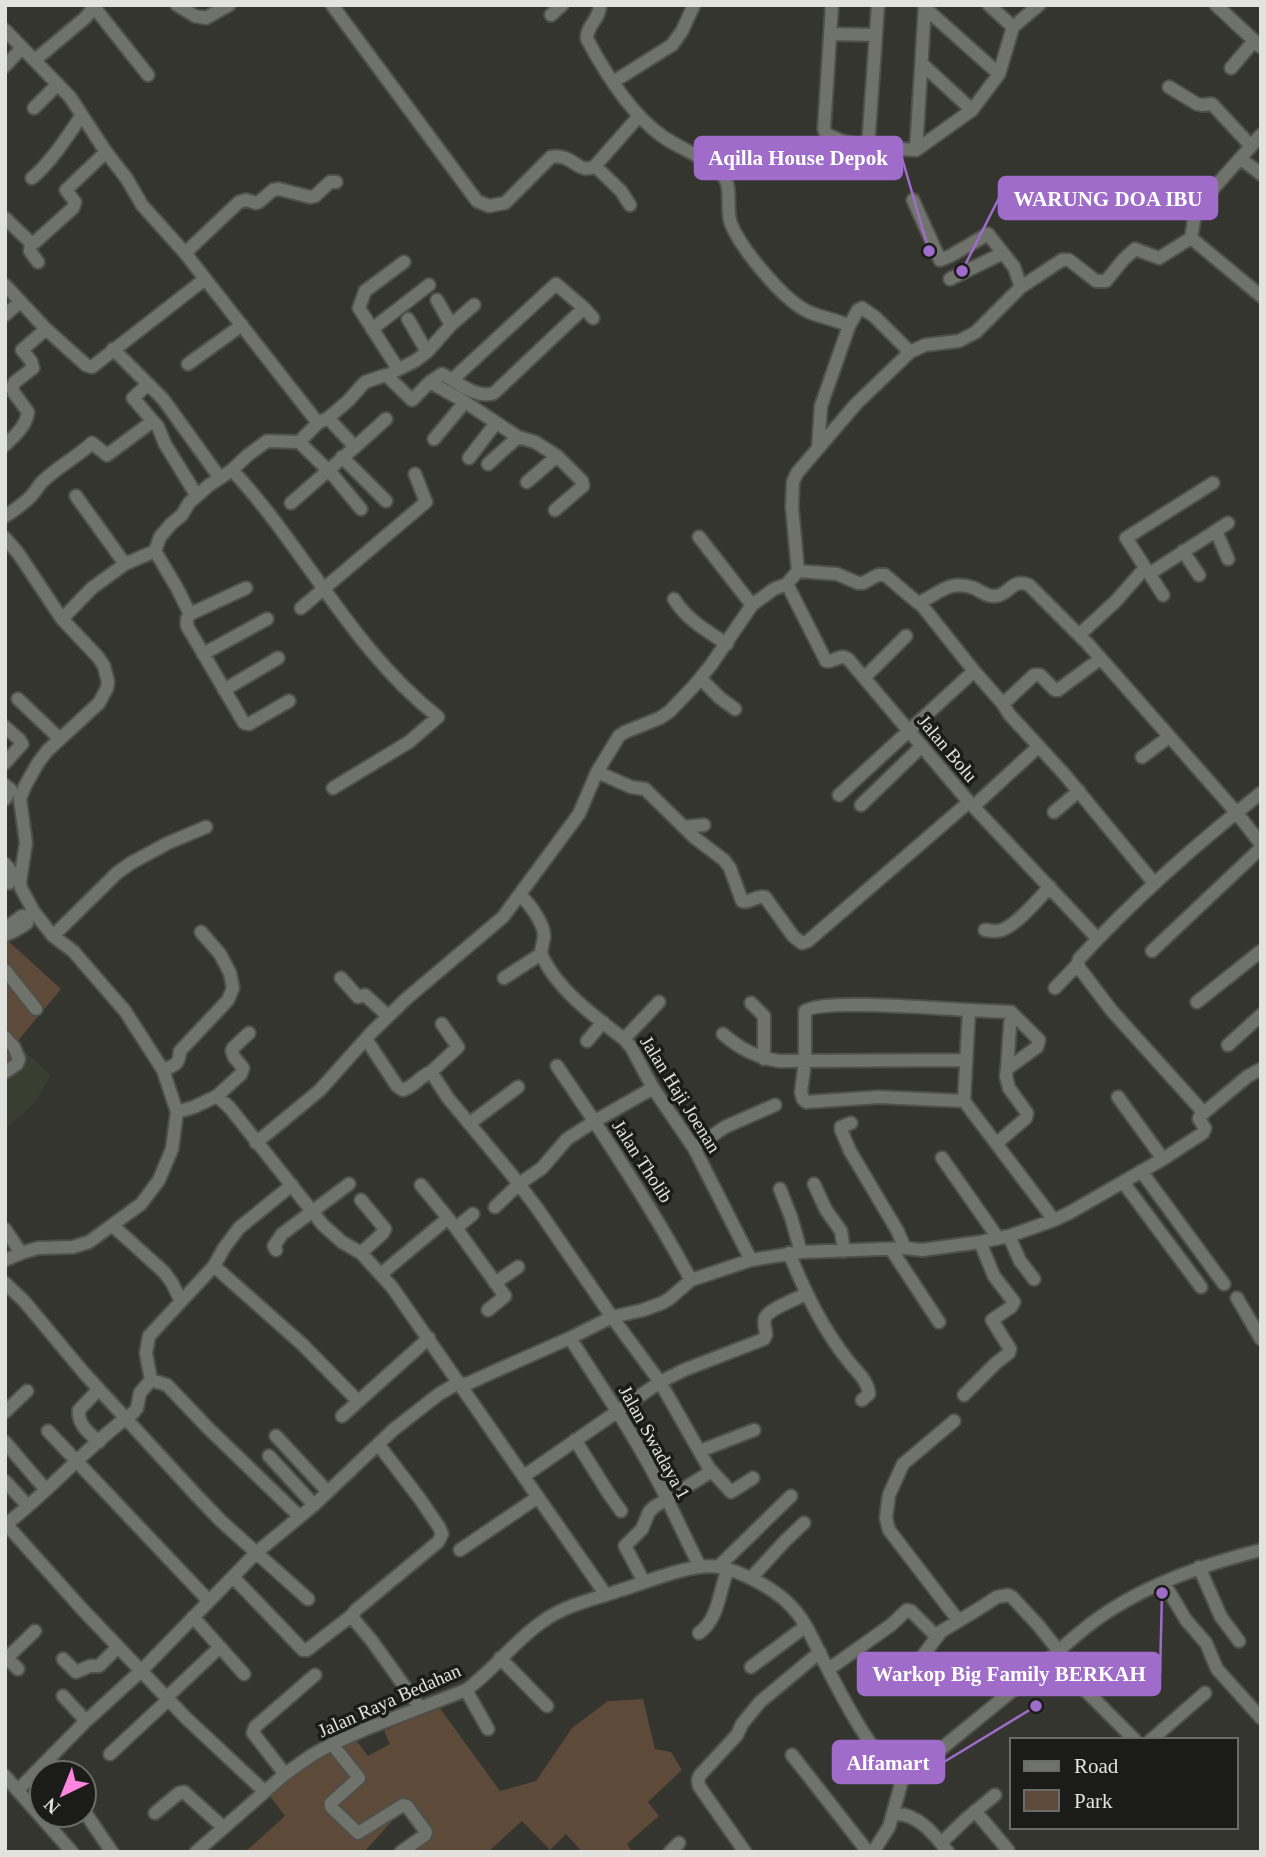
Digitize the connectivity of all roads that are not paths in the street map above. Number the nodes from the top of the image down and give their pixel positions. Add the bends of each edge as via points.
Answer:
1 (177, 5) edge
2 (229, 5) edge
3 (562, 5) edge
4 (600, 5) edge
5 (694, 5) edge
6 (832, 5) edge
7 (878, 5) edge
8 (989, 5) edge
9 (1039, 5) edge
10 (1216, 5) edge
11 (95, 6) edge
12 (925, 7) edge
13 (339, 8) edge
14 (551, 15) dead end
15 (1013, 27) junction
16 (5, 30) edge
17 (831, 34) junction
18 (876, 35) junction
19 (1258, 44) edge
20 (22, 48) junction
21 (35, 60) junction
22 (922, 64) junction
23 (5, 66) edge
24 (1231, 68) dead end
25 (999, 74) junction
26 (148, 75) dead end
27 (613, 82) junction
28 (58, 84) junction
29 (1169, 87) dead end
30 (34, 108) dead end
31 (972, 110) junction
32 (82, 115) junction
33 (639, 116) junction
34 (1261, 135) edge
35 (1251, 146) junction
36 (868, 147) junction
37 (916, 150) junction
38 (106, 152) junction
39 (1241, 159) junction
40 (595, 166) junction
41 (1261, 174) edge
42 (32, 178) dead end
43 (336, 182) dead end
44 (912, 200) dead end
45 (630, 205) dead end
46 (5, 218) edge
47 (1191, 237) junction
48 (31, 243) junction
49 (185, 253) junction
50 (956, 253) junction
51 (1003, 253) junction
52 (38, 262) dead end
53 (404, 262) dead end
54 (966, 272) junction
55 (205, 279) junction
56 (950, 279) dead end
57 (5, 285) edge
58 (429, 285) dead end
59 (1021, 287) junction
60 (1261, 296) edge
61 (437, 300) dead end
62 (20, 302) junction
63 (474, 306) dead end
64 (5, 315) edge
65 (408, 319) dead end
66 (242, 325) junction
67 (451, 325) junction
68 (849, 326) junction
69 (46, 328) junction
70 (372, 330) junction
71 (113, 349) junction
72 (427, 352) junction
73 (910, 352) junction
74 (188, 364) dead end
75 (392, 372) junction
76 (453, 379) junction
77 (430, 382) junction
78 (148, 384) junction
79 (465, 402) junction
80 (386, 419) dead end
81 (153, 421) junction
82 (323, 421) junction
83 (496, 423) junction
84 (518, 437) junction
85 (434, 439) dead end
86 (299, 442) junction
87 (5, 445) edge
88 (355, 447) junction
89 (818, 449) junction
90 (557, 456) junction
91 (342, 457) junction
92 (469, 458) dead end
93 (488, 464) dead end
94 (232, 470) junction
95 (329, 471) junction
96 (415, 474) dead end
97 (220, 478) junction
98 (527, 482) dead end
99 (1213, 483) dead end
100 (76, 496) dead end
101 (197, 496) junction
102 (386, 501) dead end
103 (291, 503) dead end
104 (361, 509) dead end
105 (555, 510) dead end
106 (5, 516) edge
107 (1228, 523) dead end
108 (1216, 531) junction
109 (699, 537) dead end
110 (6, 539) edge
111 (155, 551) junction
112 (1184, 551) junction
113 (1228, 559) dead end
114 (125, 564) junction
115 (798, 571) junction
116 (1147, 571) junction
117 (1199, 575) dead end
118 (788, 584) junction
119 (246, 588) dead end
120 (323, 588) junction
121 (1163, 595) dead end
122 (674, 598) dead end
123 (920, 603) junction
124 (752, 605) junction
125 (301, 608) dead end
126 (190, 614) junction
127 (62, 619) junction
128 (267, 619) dead end
129 (1080, 634) junction
130 (906, 636) dead end
131 (727, 643) junction
132 (203, 654) junction
133 (278, 658) dead end
134 (1100, 659) junction
135 (974, 671) junction
136 (865, 677) junction
137 (701, 679) junction
138 (224, 690) junction
139 (18, 699) dead end
140 (289, 701) dead end
141 (1003, 704) junction
142 (735, 709) dead end
143 (5, 727) edge
144 (909, 731) junction
145 (1169, 737) junction
146 (60, 738) junction
147 (922, 746) junction
148 (1038, 747) junction
149 (1142, 757) dead end
150 (5, 763) edge
151 (597, 772) junction
152 (5, 785) edge
153 (333, 788) dead end
154 (1079, 791) junction
155 (1261, 793) edge
156 (839, 795) dead end
157 (10, 799) edge
158 (971, 804) junction
159 (861, 805) dead end
160 (1054, 812) dead end
161 (1236, 812) junction
162 (704, 825) dead end
163 (206, 827) dead end
164 (684, 827) junction
165 (1261, 846) edge
166 (5, 864) edge
167 (12, 881) edge
168 (1154, 883) junction
169 (1050, 887) junction
170 (520, 895) junction
171 (31, 914) junction
172 (985, 930) dead end
173 (201, 932) dead end
174 (6, 935) edge
175 (53, 936) junction
176 (1098, 939) junction
177 (1152, 951) dead end
178 (1261, 951) edge
179 (541, 954) junction
180 (1078, 964) junction
181 (5, 970) edge
182 (341, 978) dead end
183 (504, 978) dead end
184 (1055, 988) dead end
185 (659, 1002) dead end
186 (1196, 1002) dead end
187 (751, 1003) dead end
188 (36, 1009) dead end
189 (969, 1010) junction
190 (1011, 1012) junction
191 (1261, 1015) edge
192 (388, 1016) junction
193 (603, 1022) junction
194 (442, 1024) dead end
195 (249, 1033) dead end
196 (723, 1034) dead end
197 (5, 1037) edge
198 (366, 1039) junction
199 (624, 1039) junction
200 (587, 1041) dead end
201 (1228, 1045) dead end
202 (764, 1059) junction
203 (966, 1060) junction
204 (804, 1061) junction
205 (557, 1066) dead end
206 (1007, 1069) junction
207 (1261, 1069) edge
208 (163, 1070) junction
209 (5, 1072) edge
210 (431, 1072) junction
211 (518, 1087) dead end
212 (653, 1088) junction
213 (217, 1096) junction
214 (1118, 1097) dead end
215 (964, 1101) junction
216 (775, 1105) dead end
217 (177, 1112) junction
218 (1205, 1113) junction
219 (595, 1121) junction
220 (851, 1122) dead end
221 (470, 1124) junction
222 (256, 1143) junction
223 (998, 1143) junction
224 (694, 1148) junction
225 (942, 1158) dead end
226 (1163, 1159) junction
227 (1141, 1171) junction
228 (1123, 1182) junction
229 (349, 1184) dead end
230 (519, 1184) junction
231 (814, 1184) dead end
232 (292, 1185) junction
233 (421, 1185) dead end
234 (780, 1189) dead end
235 (361, 1200) dead end
236 (495, 1206) dead end
237 (313, 1212) junction
238 (473, 1214) dead end
239 (1054, 1220) junction
240 (451, 1223) junction
241 (113, 1226) junction
242 (5, 1229) edge
243 (1003, 1237) junction
244 (980, 1242) junction
245 (898, 1249) junction
246 (276, 1250) dead end
247 (844, 1251) junction
248 (795, 1252) junction
249 (21, 1253) junction
250 (361, 1253) junction
251 (5, 1260) edge
252 (751, 1260) junction
253 (214, 1266) junction
254 (518, 1267) dead end
255 (381, 1274) junction
256 (691, 1279) junction
257 (1034, 1279) dead end
258 (5, 1283) edge
259 (495, 1283) junction
260 (1224, 1284) dead end
261 (1201, 1287) dead end
262 (806, 1294) junction
263 (1237, 1298) dead end
264 (181, 1301) junction
265 (488, 1310) dead end
266 (612, 1317) junction
267 (939, 1322) dead end
268 (429, 1338) junction
269 (570, 1338) junction
270 (1261, 1339) edge
271 (151, 1380) junction
272 (660, 1382) junction
273 (458, 1383) junction
274 (99, 1389) junction
275 (27, 1391) dead end
276 (964, 1395) dead end
277 (862, 1400) dead end
278 (358, 1401) junction
279 (617, 1411) junction
280 (5, 1412) edge
281 (342, 1416) dead end
282 (125, 1419) junction
283 (954, 1421) dead end
284 (754, 1430) dead end
285 (48, 1432) dead end
286 (276, 1436) dead end
287 (575, 1440) junction
288 (5, 1442) edge
289 (99, 1442) junction
290 (379, 1444) junction
291 (700, 1451) junction
292 (269, 1456) dead end
293 (77, 1460) junction
294 (712, 1471) junction
295 (524, 1476) junction
296 (753, 1478) dead end
297 (5, 1481) edge
298 (46, 1490) junction
299 (328, 1492) junction
300 (791, 1496) dead end
301 (538, 1497) junction
302 (667, 1499) junction
303 (314, 1505) junction
304 (28, 1506) junction
305 (621, 1511) dead end
306 (299, 1516) junction
307 (804, 1523) dead end
308 (6, 1525) edge
309 (460, 1550) dead end
310 (1261, 1550) edge
311 (256, 1553) junction
312 (700, 1567) junction
313 (1199, 1567) junction
314 (723, 1568) junction
315 (233, 1577) junction
316 (751, 1578) junction
317 (644, 1582) junction
318 (1164, 1583) junction
319 (606, 1595) junction
320 (308, 1599) dead end
321 (209, 1601) junction
322 (351, 1616) junction
323 (193, 1617) junction
324 (958, 1620) junction
325 (806, 1626) junction
326 (35, 1631) dead end
327 (699, 1633) dead end
328 (940, 1633) junction
329 (1239, 1641) dead end
330 (118, 1647) junction
331 (220, 1647) junction
332 (1058, 1650) junction
333 (820, 1652) junction
334 (924, 1654) dead end
335 (6, 1658) edge
336 (500, 1658) junction
337 (63, 1659) dead end
338 (751, 1667) dead end
339 (18, 1669) dead end
340 (829, 1669) junction
341 (142, 1670) junction
342 (244, 1674) dead end
343 (315, 1675) dead end
344 (466, 1689) junction
345 (1205, 1693) dead end
346 (63, 1696) dead end
347 (168, 1698) junction
348 (547, 1706) dead end
349 (420, 1708) junction
350 (1261, 1718) edge
351 (86, 1721) junction
352 (488, 1729) dead end
353 (1133, 1738) edge
354 (1153, 1738) edge
355 (331, 1744) junction
356 (110, 1754) dead end
357 (792, 1755) dead end
358 (48, 1759) edge
359 (285, 1774) junction
360 (5, 1776) edge
361 (902, 1777) junction
362 (28, 1780) edge
363 (18, 1790) junction
364 (264, 1791) junction
365 (995, 1795) dead end
366 (975, 1811) junction
367 (155, 1813) dead end
368 (894, 1814) junction
369 (223, 1827) junction
370 (96, 1829) edge
371 (944, 1847) edge
372 (72, 1852) edge
373 (112, 1852) edge
374 (196, 1852) edge
375 (401, 1852) edge
376 (745, 1852) edge
377 (871, 1852) edge
378 (1006, 1852) edge

1 - 2 street via 206,19
3 - 14 street
4 - 27 street via 586,35
5 - 27 street via 672,45
6 - 17 street
7 - 18 street
8 - 15 street
9 - 15 street
10 - 19 street
11 - 21 street
11 - 26 street
12 - 22 street
12 - 25 street
13 - 40 street via 477,201 489,206 505,203 551,157 564,156 582,168
15 - 25 street
16 - 20 street
17 - 18 street
17 - 36 street via 824,129 831,137
18 - 36 street
19 - 24 street
20 - 21 street
20 - 23 street
21 - 28 street
22 - 31 street
22 - 37 street
25 - 31 street
27 - 33 street
28 - 30 street
28 - 32 street
29 - 35 street via 1200,105 1212,104
31 - 37 street
32 - 38 street
32 - 42 street
33 - 40 street
33 - 68 street via 723,176 733,227 789,299 807,312
34 - 35 street
35 - 39 street
36 - 37 street
38 - 48 street via 68,187 73,208
38 - 49 street via 142,205
39 - 41 street
39 - 47 street via 1196,208
40 - 45 street
43 - 49 street via 315,197 279,189 256,203 239,202
44 - 50 street via 940,260
46 - 48 street
47 - 59 street via 1159,258 1135,249 1106,281 1096,281 1066,260
47 - 60 street
48 - 52 street via 30,251
49 - 55 street
50 - 51 street via 988,234
50 - 54 street
51 - 54 street
51 - 59 street
53 - 70 street via 365,291 359,308
54 - 56 street
55 - 66 street
55 - 71 street
57 - 62 street
58 - 70 street
59 - 73 street via 970,336
61 - 67 street
62 - 64 street
62 - 69 street
63 - 67 street
65 - 72 street
66 - 74 street
66 - 82 street
67 - 72 street
68 - 73 street via 862,307
68 - 89 street via 821,406
69 - 71 street via 89,367
69 - 87 street via 22,350 33,368 12,387 28,416
70 - 75 street
71 - 78 street
72 - 75 street
73 - 89 street
75 - 77 street via 412,400
75 - 82 street via 365,382
76 - 76 street via 556,284 589,313 494,393 477,393
76 - 77 street via 442,374
77 - 79 street
78 - 81 street via 133,398
78 - 97 street
79 - 83 street
79 - 85 street
80 - 88 street
81 - 101 street
81 - 106 street via 107,455 92,443
82 - 86 street
82 - 88 street
83 - 84 street
83 - 92 street
84 - 90 street
84 - 93 street
86 - 94 street via 267,441
86 - 95 street
88 - 91 street
89 - 115 street via 793,482
90 - 98 street
90 - 105 street via 583,484
91 - 95 street
91 - 102 street
94 - 97 street
94 - 120 street
95 - 103 street
95 - 104 street
96 - 120 street via 426,502
97 - 101 street
99 - 116 street via 1126,538
100 - 114 street
101 - 111 street via 160,537
107 - 108 street
108 - 112 street
108 - 113 street
109 - 124 street
110 - 127 street
111 - 114 street
111 - 126 street
112 - 116 street
112 - 117 street
114 - 127 street via 92,588
115 - 118 street
115 - 123 street via 837,574 858,583 885,575
116 - 121 street
116 - 129 street
118 - 124 street
118 - 136 street, Jalan Bolu via 826,661 845,657
119 - 126 street
120 - 125 street
120 - 153 street via 383,666 438,717 409,743
122 - 131 street via 691,620
123 - 129 street via 953,585 995,596 1025,583
123 - 135 street
124 - 131 street
126 - 132 street via 187,626
127 - 146 street via 98,657 108,682 99,703
128 - 132 street
129 - 134 street
130 - 136 street
131 - 137 street
132 - 138 street
133 - 138 street
134 - 141 street via 1058,690 1034,675
134 - 145 street
135 - 141 street
135 - 144 street
136 - 144 street, Jalan Bolu
137 - 142 street
137 - 151 street via 660,718 619,736
138 - 140 street via 249,724
139 - 146 street
141 - 148 street
143 - 150 street via 22,744
144 - 147 street, Jalan Bolu
144 - 156 street
145 - 149 street
145 - 161 street
146 - 157 street
147 - 158 street, Jalan Bolu
147 - 159 street
148 - 154 street
148 - 158 street
151 - 164 street via 645,789
151 - 170 street via 579,814
152 - 157 street
154 - 160 street
154 - 168 street
155 - 161 street
157 - 167 street via 26,843
158 - 164 street via 805,943 793,936 765,897 742,901 727,864
158 - 169 street, Jalan Bolu
161 - 165 street
161 - 168 street
162 - 164 street
163 - 175 street via 131,863
165 - 177 street
166 - 167 street
167 - 171 street
168 - 176 street
169 - 172 street via 1005,929
169 - 176 street, Jalan Bolu
170 - 179 street, Jalan Haji Joenan via 543,931
170 - 192 street via 503,918
171 - 174 street via 7,927
171 - 175 street
173 - 208 street via 220,954 233,988 228,1000 180,1051 180,1059
175 - 208 street via 112,994
176 - 180 street
178 - 186 street
179 - 183 street
179 - 193 street, Jalan Haji Joenan via 562,987
180 - 184 street
180 - 218 street via 1112,1011
181 - 188 street
182 - 192 street via 358,997 365,995
185 - 199 street
187 - 202 street via 764,1016
189 - 190 street
189 - 203 street
189 - 204 street via 886,1005 809,1008 804,1016
190 - 206 street
190 - 206 street via 1039,1043
191 - 201 street
192 - 198 street
193 - 199 street, Jalan Haji Joenan
193 - 200 street
194 - 210 street via 458,1048
195 - 213 street via 232,1051 243,1068 241,1074
196 - 202 street
197 - 209 street via 19,1059
198 - 210 street via 403,1090
198 - 222 street via 320,1090
199 - 212 street, Jalan Haji Joenan
202 - 204 street
203 - 204 street
203 - 215 street
204 - 215 street via 801,1092 806,1102 879,1097
205 - 219 street, Jalan Tholib
206 - 223 street via 1007,1084 1027,1113
207 - 218 street
208 - 217 street
210 - 221 street
211 - 221 street
212 - 219 street
212 - 224 street, Jalan Haji Joenan
213 - 217 street
213 - 222 street
214 - 226 street
215 - 223 street
216 - 224 street via 725,1127
217 - 241 street via 172,1149 159,1180 141,1204
218 - 226 street via 1199,1118 1203,1133
219 - 230 street
219 - 256 street, Jalan Tholib
220 - 245 street via 841,1130 897,1230
221 - 230 street
222 - 232 street
223 - 239 street
224 - 252 street, Jalan Haji Joenan
225 - 243 street
226 - 227 street
227 - 228 street
227 - 260 street
228 - 239 street
228 - 261 street
229 - 237 street
230 - 236 street
230 - 266 street
231 - 247 street via 841,1231
232 - 237 street
232 - 253 street via 239,1228
233 - 240 street
234 - 248 street via 791,1217
235 - 250 street via 385,1229
237 - 246 street via 282,1234 275,1242
237 - 250 street via 342,1242
238 - 240 street
239 - 243 street
240 - 255 street
240 - 259 street
241 - 249 street via 73,1247
241 - 264 street via 164,1272
242 - 249 street
243 - 244 street
243 - 257 street
244 - 245 street
244 - 276 street via 995,1276 1014,1301 992,1320 1010,1349
245 - 247 street
245 - 267 street
247 - 248 street
248 - 252 street
248 - 262 street
249 - 251 street
250 - 255 street
252 - 256 street
253 - 264 street
253 - 278 street
254 - 259 street
255 - 268 street
256 - 266 street via 662,1303
258 - 274 street
259 - 265 street via 505,1296
262 - 272 street via 766,1316 764,1339
262 - 277 street via 834,1343 865,1380 869,1394
263 - 270 street
264 - 271 street via 149,1336 146,1353
266 - 269 street
266 - 272 street
268 - 273 street
268 - 278 street
269 - 273 street via 467,1384
269 - 279 street, Jalan Swadaya 1
271 - 282 street
271 - 306 street via 167,1385
272 - 279 street
272 - 291 street
273 - 290 street
273 - 295 street
274 - 282 street
274 - 289 street via 78,1415
275 - 280 street
278 - 281 street
279 - 287 street
279 - 302 street, Jalan Swadaya 1
282 - 289 street
282 - 311 street
283 - 324 street via 903,1464 889,1495 886,1518 889,1530
284 - 291 street
285 - 293 street
286 - 299 street
287 - 295 street
287 - 305 street
288 - 298 street
289 - 293 street
290 - 299 street
290 - 322 street via 442,1534
291 - 294 street
292 - 303 street
293 - 298 street
293 - 321 street
294 - 296 street via 731,1492
294 - 302 street
295 - 301 street
297 - 304 street
298 - 304 street
299 - 303 street
300 - 314 street
301 - 309 street
301 - 319 street
302 - 312 street, Jalan Swadaya 1
302 - 317 street via 649,1512 642,1529 625,1546
303 - 306 street
304 - 308 street
306 - 311 street
307 - 316 street
308 - 330 street
310 - 313 street
311 - 315 street
311 - 320 street
312 - 314 street, Jalan Raya Bedahan
312 - 317 street, Jalan Raya Bedahan
313 - 318 street
313 - 329 street via 1222,1617
314 - 316 street, Jalan Raya Bedahan
314 - 327 street via 716,1611
315 - 321 street
315 - 322 street via 303,1650
316 - 325 street, Jalan Raya Bedahan via 789,1602
317 - 319 street, Jalan Raya Bedahan
318 - 332 street via 1114,1608
318 - 350 street via 1206,1643 1217,1669
319 - 336 street, Jalan Raya Bedahan via 544,1620
321 - 323 street
322 - 349 street
323 - 331 street
323 - 341 street
324 - 328 street
324 - 332 street via 1008,1595
325 - 333 street, Jalan Raya Bedahan
325 - 338 street
326 - 335 street
328 - 334 street
328 - 340 street via 933,1633 907,1610
330 - 337 street via 99,1666 79,1672
330 - 341 street
331 - 342 street
331 - 347 street
332 - 353 street via 1081,1686
332 - 361 street via 909,1776
333 - 340 street, Jalan Raya Bedahan
333 - 376 street via 760,1702 698,1780
335 - 339 street
336 - 344 street, Jalan Raya Bedahan
336 - 348 street
340 - 361 street, Jalan Raya Bedahan via 866,1737
341 - 347 street
341 - 351 street
343 - 359 street via 253,1733
344 - 349 street, Jalan Raya Bedahan
344 - 352 street
345 - 354 street
346 - 351 street
347 - 356 street
347 - 364 street
349 - 355 street, Jalan Raya Bedahan
351 - 358 street
355 - 359 street, Jalan Raya Bedahan
355 - 375 street via 359,1778 331,1807 358,1833 407,1806 426,1832
357 - 377 street
359 - 364 street, Jalan Raya Bedahan
360 - 363 street
361 - 368 street
362 - 363 street
363 - 372 street
364 - 369 street, Jalan Raya Bedahan
365 - 366 street
366 - 371 street
366 - 378 street
367 - 369 street via 184,1792
368 - 371 street via 913,1817
368 - 377 street
369 - 374 street, Jalan Raya Bedahan
370 - 373 street

